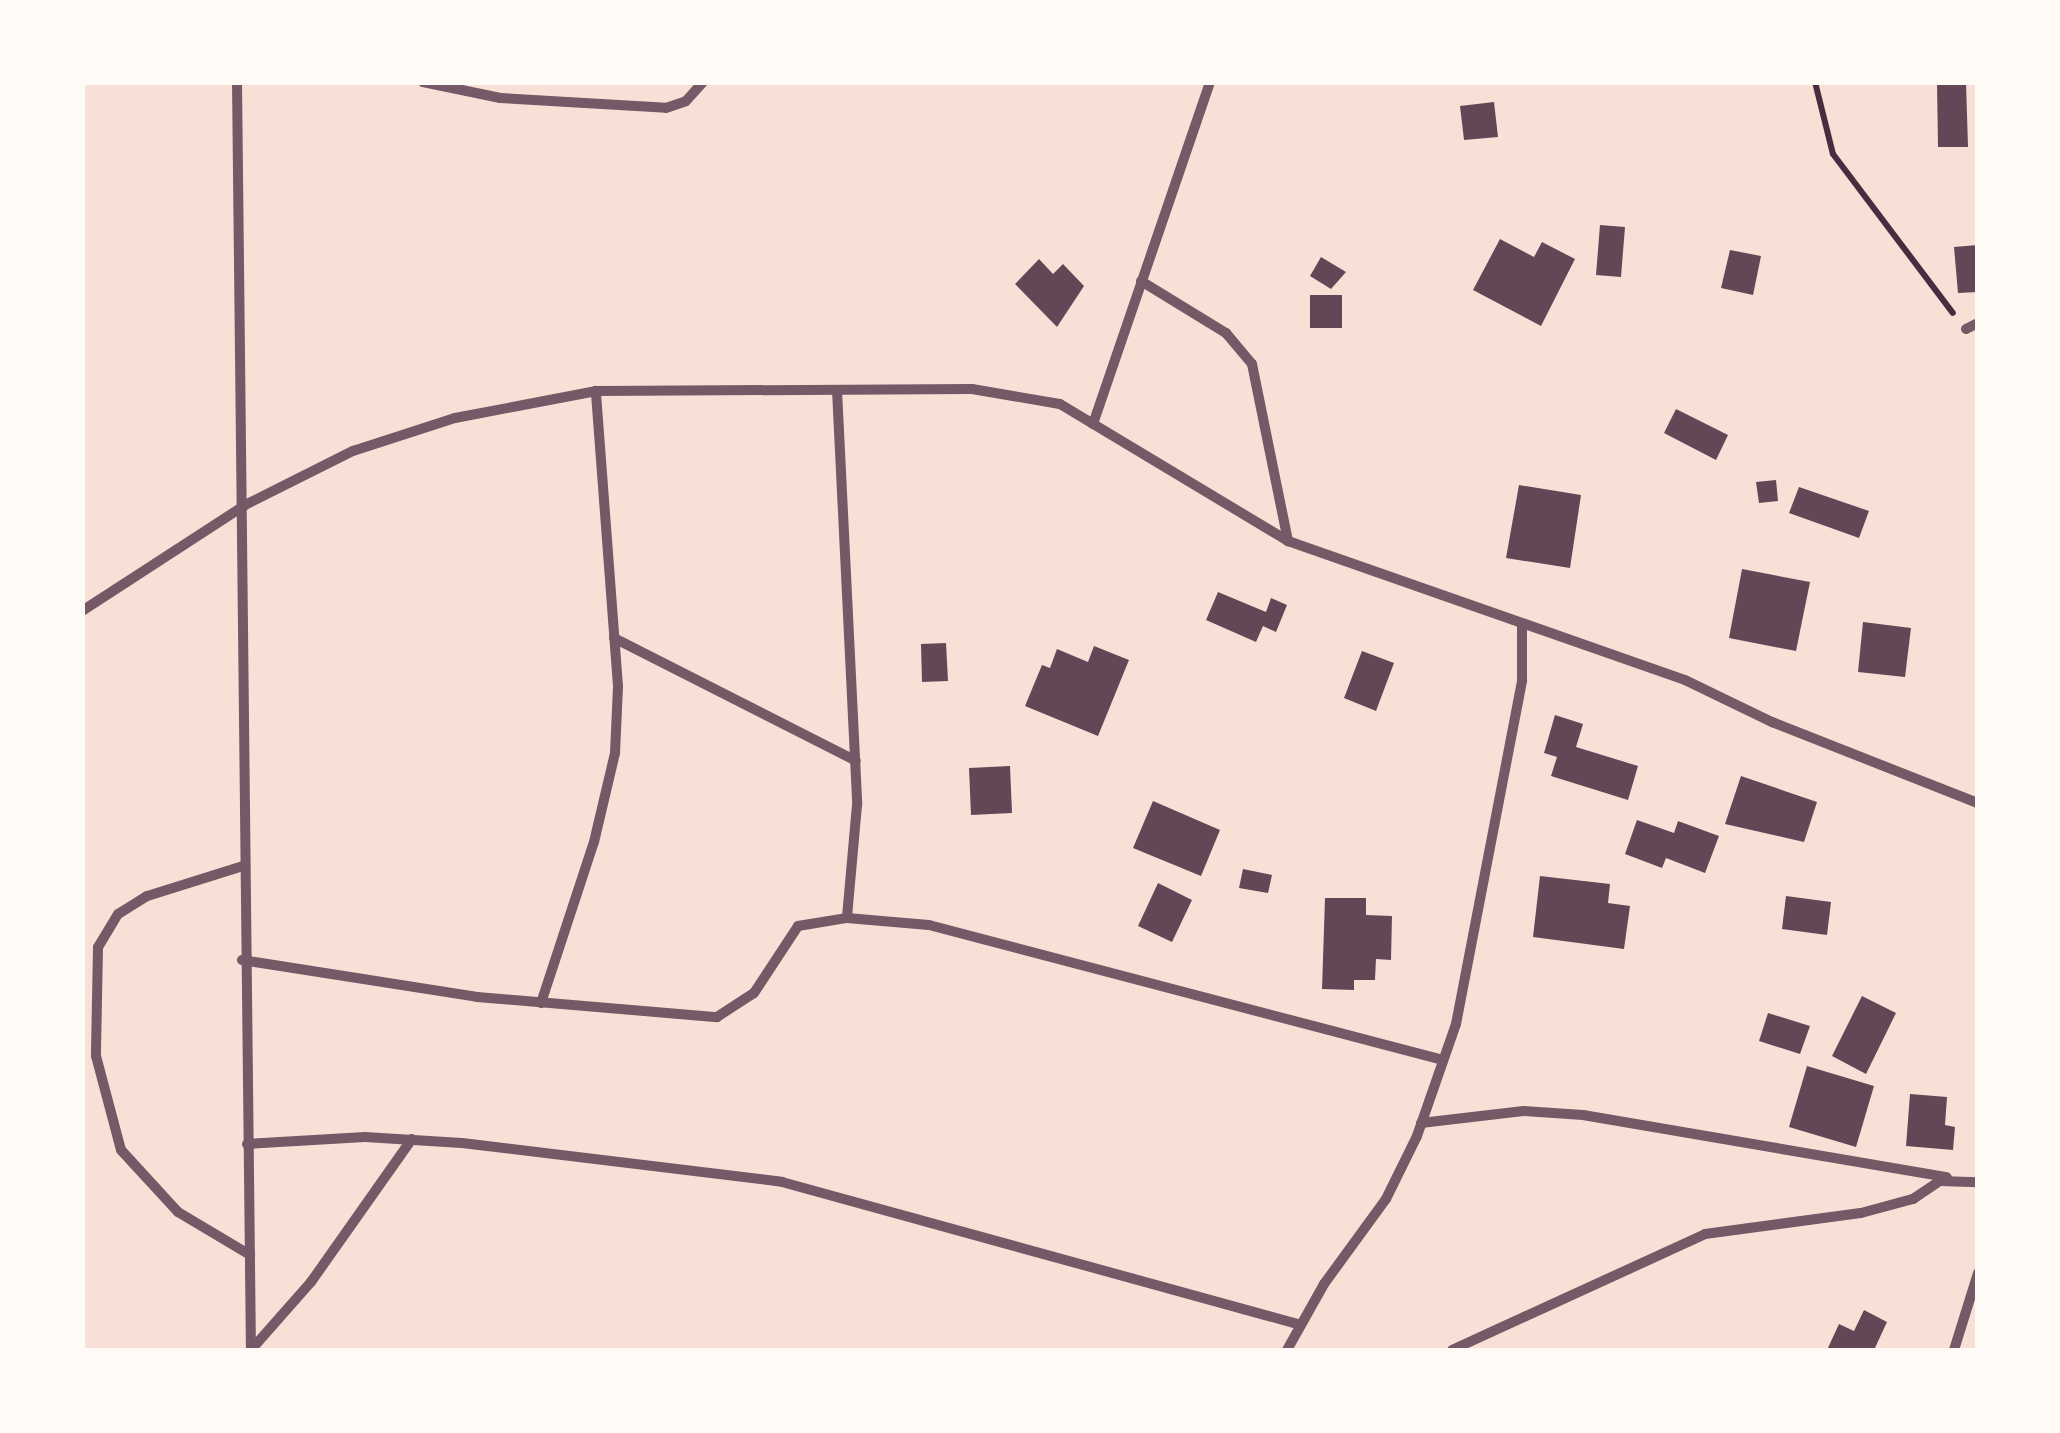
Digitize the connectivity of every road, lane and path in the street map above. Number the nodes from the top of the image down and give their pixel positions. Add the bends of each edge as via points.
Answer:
1 (237, 82) edge
2 (422, 82) edge
3 (703, 82) edge
4 (1210, 82) edge
5 (1814, 82) edge
6 (1141, 281) junction
7 (1978, 323) edge
8 (1966, 329) joint
9 (596, 390) junction
10 (837, 390) junction
11 (1093, 424) junction
12 (246, 505) junction
13 (1288, 541) junction
14 (82, 593) edge
15 (94, 602) junction
16 (82, 611) edge
17 (1522, 626) junction
18 (614, 638) junction
19 (856, 761) junction
20 (1978, 803) edge
21 (243, 866) junction
22 (847, 918) junction
23 (242, 960) junction
24 (541, 1004) junction
25 (1443, 1060) junction
26 (1421, 1123) junction
27 (412, 1139) junction
28 (246, 1144) junction
29 (1958, 1178) junction
30 (1978, 1182) edge
31 (250, 1255) junction
32 (1978, 1273) edge
33 (1301, 1325) junction
34 (251, 1350) edge
35 (1287, 1350) edge
36 (1452, 1350) edge
37 (1954, 1350) edge

1 - 12 street
2 - 3 street via 500,98 666,108
4 - 6 street
5 - 8 path via 1833,154
6 - 11 street
6 - 13 street via 1226,333 1252,364
7 - 8 street
9 - 10 street
9 - 12 street via 455,418 353,451
9 - 18 street
10 - 11 street via 972,388 1060,404
10 - 19 street
11 - 13 street
12 - 15 street
12 - 21 street
13 - 17 street via 1396,574
14 - 15 street
15 - 16 street
17 - 20 street via 1684,680
17 - 25 street via 1522,680 1510,747
18 - 19 street
18 - 24 street via 615,752 594,842
19 - 22 street
21 - 23 street
21 - 31 street via 147,896 118,914 98,947 96,1056 121,1150 178,1212
22 - 24 street via 798,926 754,994 717,1017
22 - 25 street via 928,925
23 - 24 street
23 - 28 street
25 - 26 street
26 - 29 street via 1522,1112 1583,1115
26 - 33 street via 1386,1199
27 - 28 street
27 - 33 street via 782,1182
27 - 34 street via 311,1282
28 - 31 street
29 - 30 street
29 - 36 street via 1861,1214 1705,1234
31 - 34 street
32 - 37 street
33 - 35 street

